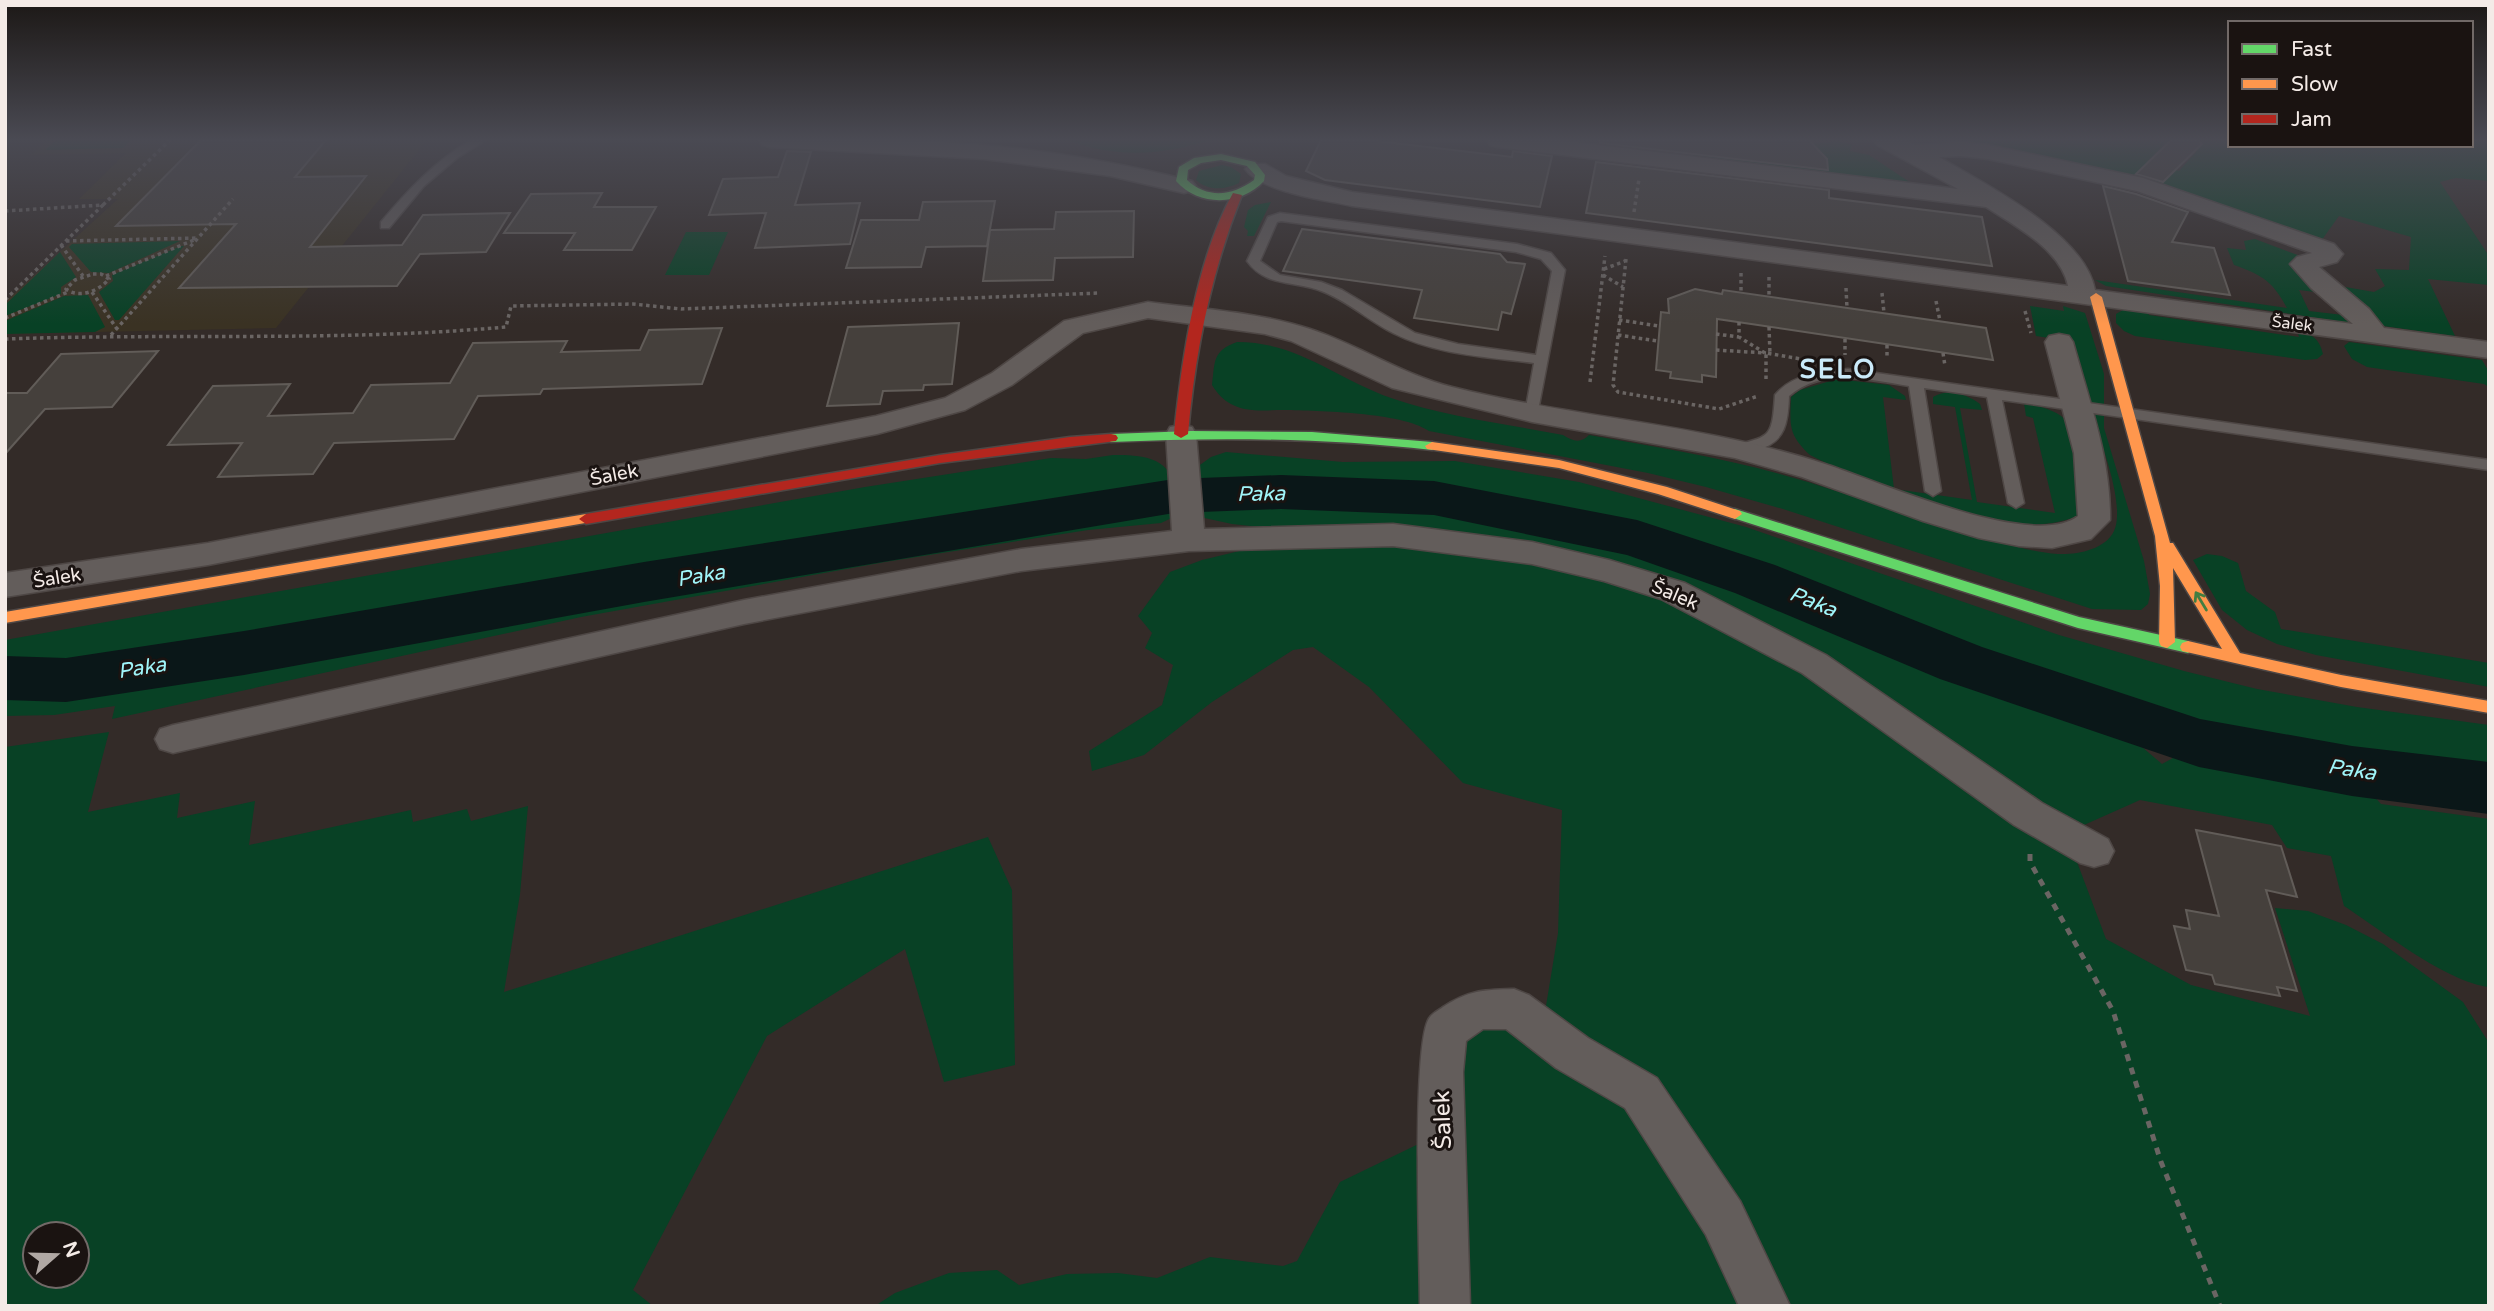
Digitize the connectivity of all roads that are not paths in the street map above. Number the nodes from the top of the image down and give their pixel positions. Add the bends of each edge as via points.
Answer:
1 (405, 201) edge
2 (1194, 201) edge
3 (1234, 201) edge
4 (1366, 201) edge
5 (1994, 201) edge
6 (2189, 201) edge
7 (1201, 213) dead end
8 (385, 225) dead end
9 (1203, 232) dead end
10 (1215, 250) junction
11 (2089, 296) junction
12 (1200, 316) junction
13 (2375, 334) junction
14 (2059, 342) dead end
15 (2489, 350) edge
16 (1542, 360) junction
17 (1916, 385) junction
18 (1994, 396) junction
19 (2075, 406) junction
20 (1532, 413) junction
21 (2126, 414) junction
22 (1181, 434) junction
23 (1737, 449) junction
24 (2489, 465) edge
25 (1933, 491) dead end
26 (2016, 503) dead end
27 (1188, 527) junction
28 (2162, 536) junction
29 (5, 585) edge
30 (5, 618) edge
31 (2166, 642) junction
32 (2236, 659) junction
33 (2489, 707) edge
34 (173, 739) dead end
35 (2094, 851) dead end
36 (1445, 1306) edge
37 (1765, 1306) edge

1 - 8 lane
2 - 7 main road
3 - 10 main road
4 - 11 street, Šalek via 1628,243
5 - 11 street via 2057,246
6 - 13 street via 2325,249 2330,254 2327,258 2303,264
9 - 10 main road
10 - 12 main road
11 - 13 street, Šalek
11 - 21 main road
12 - 20 street, Šalek via 1301,335 1402,382
12 - 22 main road via 1185,386
12 - 29 street, Šalek via 1148,310 1074,327 1002,379 955,404 877,425 208,555
13 - 15 street, Šalek
14 - 19 street
16 - 16 lane via 1559,270 1546,256 1532,250 1280,217 1272,220 1253,261 1259,272 1322,286 1350,299 1407,335 1440,345
16 - 20 lane
17 - 18 lane
17 - 23 lane via 1847,373 1793,384 1782,396 1781,426 1774,439
17 - 25 lane
18 - 19 lane
18 - 26 lane
19 - 21 lane
19 - 23 street, Šalek via 2096,496 2094,520 2080,531 2052,537 1968,524
20 - 23 street, Šalek
21 - 24 lane
21 - 28 main road
22 - 27 street
22 - 30 main road via 1070,441 940,459
22 - 31 main road via 1317,436 1559,464 1662,490 2078,622
27 - 34 street, Šalek via 744,612
27 - 35 street, Šalek via 1393,535 1532,553 1673,591 1814,664 2028,814
28 - 31 main road via 2168,586
32 -> 28 main road
31 - 32 main road
32 - 33 main road
36 - 37 street, Šalek via 1441,1072 1445,1031 1475,1010 1514,1009 1572,1053 1641,1093 1723,1218

